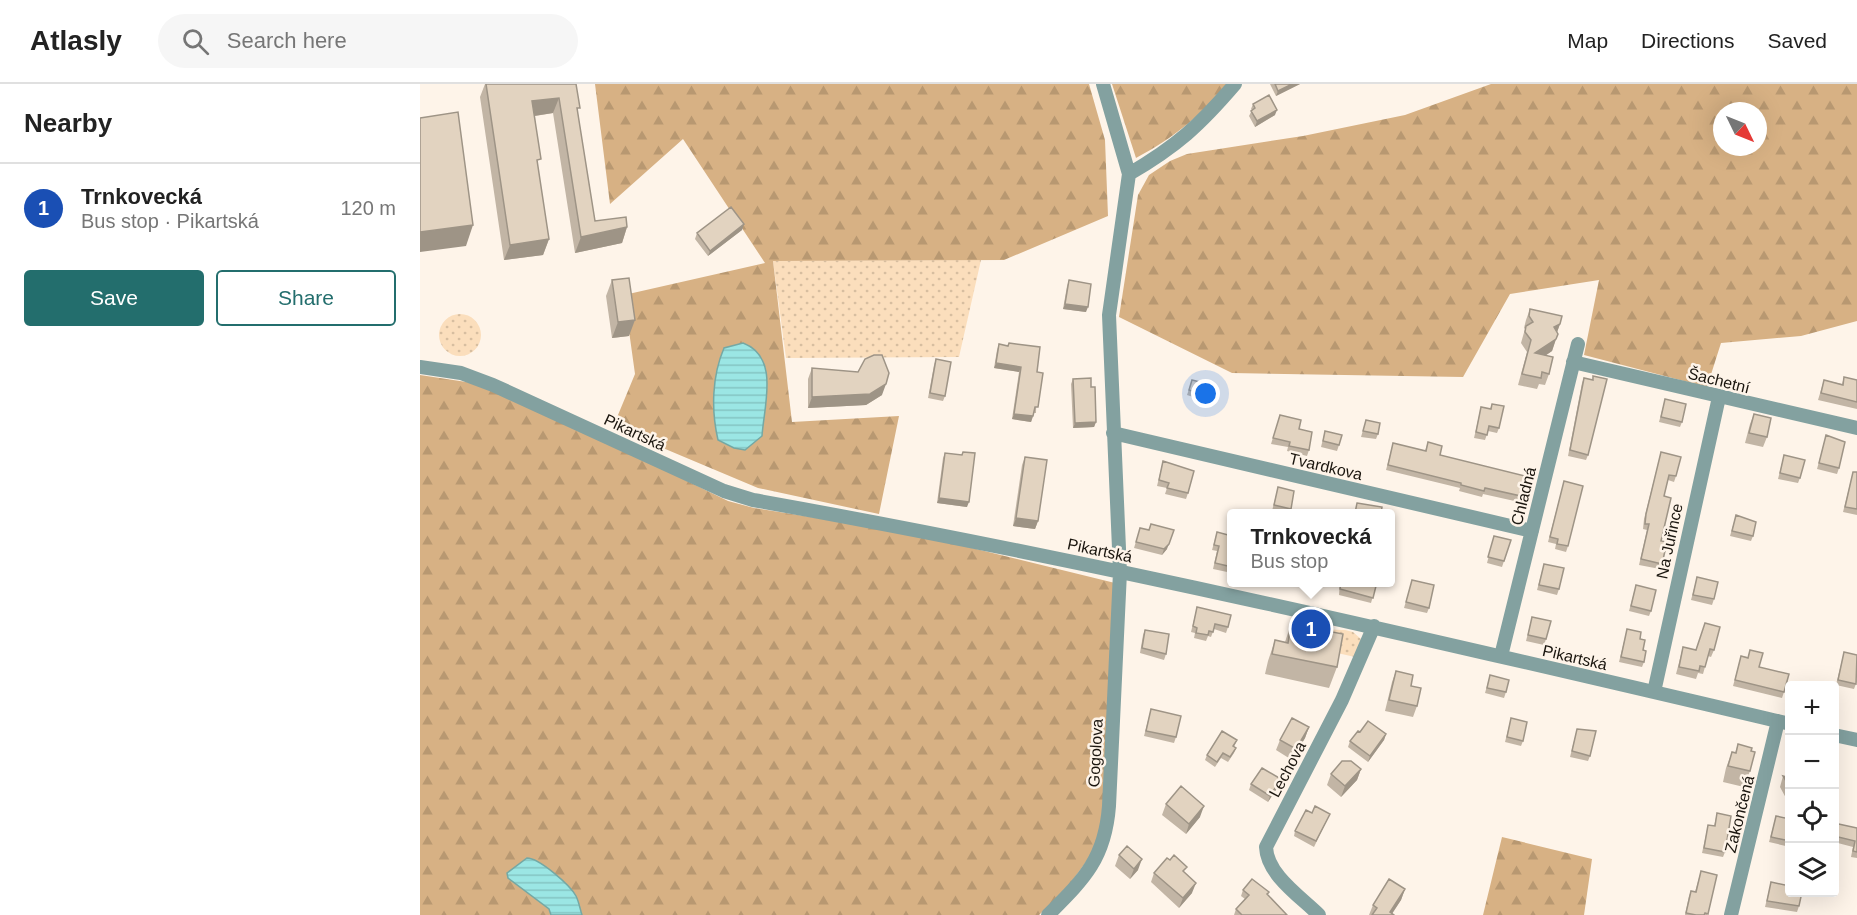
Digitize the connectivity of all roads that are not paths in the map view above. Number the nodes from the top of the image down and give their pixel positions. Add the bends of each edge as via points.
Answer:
1 (1102, 84) edge
2 (1235, 84) edge
3 (1129, 174) junction
4 (1578, 344) dead end
5 (1573, 363) junction
6 (420, 367) edge
7 (1719, 397) junction
8 (1857, 428) edge
9 (1113, 433) junction
10 (1532, 531) junction
11 (1120, 572) junction
12 (1374, 626) junction
13 (1501, 656) junction
14 (1654, 692) junction
15 (1784, 723) edge
16 (1839, 736) edge
17 (1857, 740) edge
18 (1048, 915) edge
19 (1319, 915) edge
20 (1731, 915) edge

1 - 3 street
2 - 3 street via 1200,125 1163,155
3 - 9 street, Gogolova via 1109,315
4 - 5 street, Chladná
5 - 7 street, Šachetní
5 - 10 street, Chladná
6 - 11 street, Pikartská via 461,373 493,385 734,494
7 - 8 street, Šachetní
7 - 14 street, Na Juřince
9 - 10 street, Tvardkova
9 - 11 street, Gogolova
10 - 13 street, Chladná
11 - 12 street, Pikartská
11 - 18 street, Gogolova via 1107,828 1090,871
12 - 13 street, Pikartská
12 - 19 street, Lechova via 1342,700 1266,847 1276,873
13 - 14 street, Pikartská
14 - 15 street, Pikartská
15 - 20 street, Zakončená
16 - 17 street

